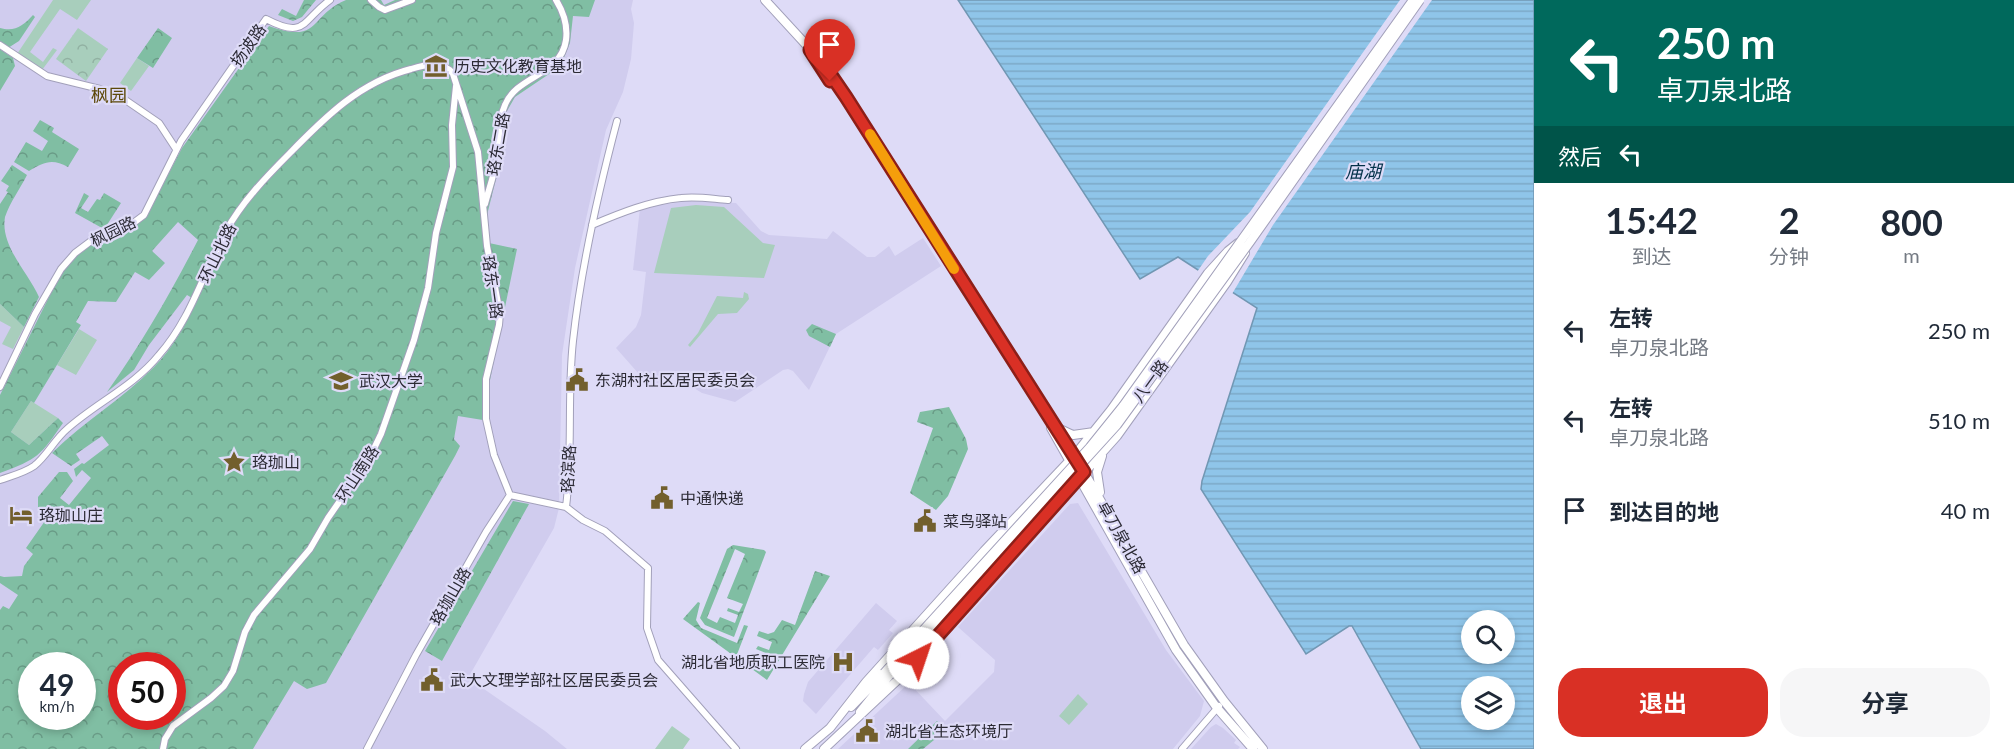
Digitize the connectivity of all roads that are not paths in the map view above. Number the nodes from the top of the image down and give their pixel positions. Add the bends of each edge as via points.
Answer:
1 (330, 0) edge
2 (371, 0) edge
3 (412, 0) edge
4 (556, 0) edge
5 (765, 0) edge
6 (1413, 0) edge
7 (1420, 0) edge
8 (0, 45) edge
9 (810, 50) junction
10 (454, 77) joint
11 (456, 85) junction
12 (617, 121) dead end
13 (186, 133) joint
14 (169, 138) junction
15 (181, 141) junction
16 (176, 149) junction
17 (728, 200) dead end
18 (483, 208) junction
19 (592, 225) junction
20 (1247, 240) junction
21 (0, 387) edge
22 (1057, 428) junction
23 (1094, 432) junction
24 (1104, 452) junction
25 (1072, 458) junction
26 (1081, 475) junction
27 (0, 480) edge
28 (510, 495) junction
29 (566, 507) junction
30 (1109, 512) junction
31 (984, 552) junction
32 (1000, 566) junction
33 (886, 675) junction
34 (1224, 701) junction
35 (1217, 708) junction
36 (830, 728) junction
37 (842, 733) junction
38 (163, 749) edge
39 (367, 749) edge
40 (736, 749) edge
41 (805, 749) edge
42 (824, 749) edge
43 (1182, 749) edge
44 (1253, 749) edge
45 (1263, 749) edge

1 - 13 street, 扬波路 via 299,27 290,28 266,19
2 - 3 street via 385,10
4 - 18 street, 珞东二路 via 566,22 563,50 554,65 515,90 506,102 500,120 497,160
5 - 9 main road, 卓刀泉北路
6 - 20 main road, 八一路, bridge
7 - 20 main road, 八一路, bridge
8 - 14 street via 46,76 124,99 156,120
9 - 22 main road, 卓刀泉北路 via 846,97
9 - 25 main road, 卓刀泉北路
10 - 11 street, 珞东一路
10 - 27 street, 环山北路 via 443,65 409,69 368,86 337,107 269,175 235,217 182,324 160,355 64,431 33,467
11 - 18 street, 珞东一路 via 478,152
11 - 38 street, 环山南路 via 453,167 436,233 428,288 381,434 310,549 254,615 224,686 173,726
12 - 19 street, 珞滨路
13 - 15 street, 枫园路
14 - 15 street
14 - 16 street
15 - 16 street, 枫园路
16 - 21 street, 枫园路 via 141,219 95,238 66,263 47,292
17 - 19 street via 669,200
18 - 28 street, 珞东一路 via 500,317 486,379 486,419
19 - 29 street, 珞滨路 via 572,343
20 - 23 main road, 八一路, bridge via 1228,251 1208,273
20 - 24 main road, 八一路, bridge via 1240,263
20 - 33 main road, 八一路, bridge via 1097,438
22 - 23 main road via 1073,435
22 - 25 main road, 卓刀泉北路
23 - 25 main road, 八一路
24 - 26 main road, 八一路
24 - 30 main road via 1096,478
25 - 26 main road, 卓刀泉北路
25 - 31 main road, 八一路
26 - 30 main road, 卓刀泉北路
26 - 32 main road, 八一路
26 - 35 main road, 卓刀泉北路 via 1167,634
28 - 29 street
28 - 39 street, 珞珈山路 via 416,655
29 - 40 street, 珞滨路 via 605,531 648,568 647,628 658,660
30 - 34 main road, 卓刀泉北路 via 1173,628
31 - 32 main road
31 - 36 main road, 八一路 via 866,682
32 - 37 main road, 八一路 via 897,682
33 - 36 main road, 八一路
33 - 37 main road, 八一路
34 - 35 street
34 - 45 main road, 卓刀泉北路
35 - 43 street
35 - 44 main road, 卓刀泉北路
36 - 41 main road, 八一路
37 - 42 main road, 八一路

